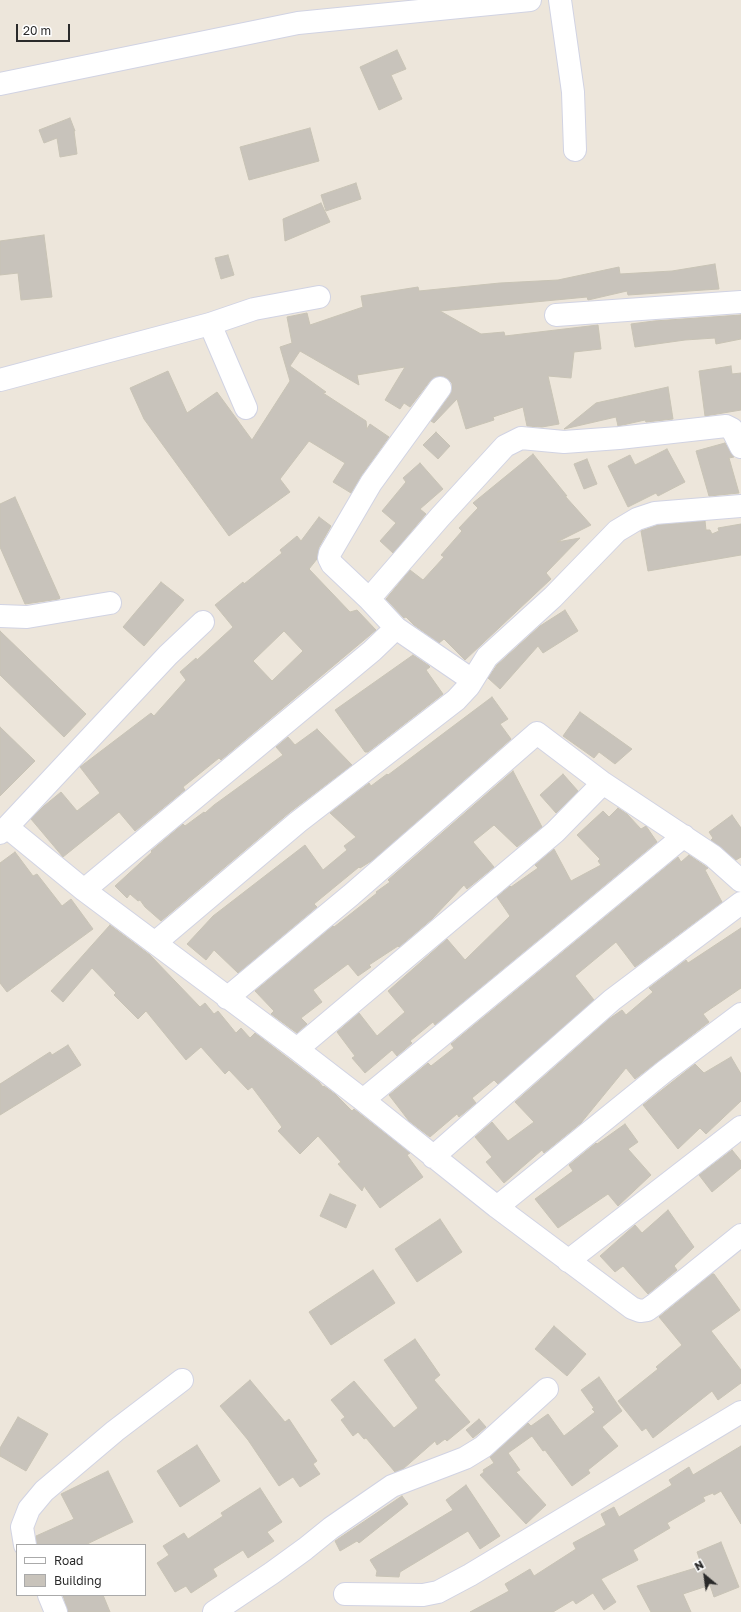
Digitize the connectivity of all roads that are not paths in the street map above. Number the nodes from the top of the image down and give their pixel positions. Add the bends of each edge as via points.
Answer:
1 (530, 0) edge
2 (560, 0) edge
3 (361, 8) edge
4 (0, 84) edge
5 (575, 150) dead end
6 (319, 297) dead end
7 (741, 302) edge
8 (556, 315) dead end
9 (210, 324) junction
10 (0, 380) edge
11 (440, 388) dead end
12 (246, 408) dead end
13 (741, 447) edge
14 (741, 506) edge
15 (369, 600) junction
16 (110, 603) dead end
17 (0, 616) edge
18 (203, 622) dead end
19 (396, 628) junction
20 (472, 680) junction
21 (604, 783) junction
22 (3, 830) edge
23 (684, 836) junction
24 (741, 881) edge
25 (84, 890) junction
26 (741, 903) edge
27 (156, 942) junction
28 (227, 998) junction
29 (741, 1014) edge
30 (297, 1049) junction
31 (363, 1100) junction
32 (741, 1127) edge
33 (433, 1157) junction
34 (497, 1207) junction
35 (741, 1235) edge
36 (568, 1261) junction
37 (182, 1380) dead end
38 (548, 1389) dead end
39 (741, 1412) edge
40 (26, 1544) edge
41 (345, 1594) dead end
42 (49, 1596) edge
43 (56, 1612) edge
44 (214, 1612) edge

1 - 3 street
2 - 5 street via 573,92
3 - 4 street
6 - 9 street via 254,309
7 - 8 street
9 - 10 street
9 - 12 street
11 - 15 street via 371,483 330,553 332,564
13 - 15 street via 732,429 726,426 564,442 521,438 505,446
14 - 20 street via 655,513 637,518 617,531 553,596 487,657
15 - 19 street
16 - 17 street via 27,617
18 - 22 street via 168,655
19 - 20 street
19 - 25 street via 372,652
20 - 27 street via 456,700 298,822
21 - 23 street
21 - 28 street via 537,733 351,895
21 - 30 street via 555,832
22 - 25 street
23 - 24 street via 713,856
23 - 31 street
25 - 27 street
26 - 33 street via 612,1000
27 - 28 street
28 - 30 street
29 - 34 street via 665,1071
30 - 31 street
31 - 33 street
32 - 36 street
33 - 34 street
34 - 36 street
35 - 36 street via 647,1310 632,1308
37 - 40 street via 115,1431 44,1491 29,1509 22,1527
38 - 44 street via 483,1447 465,1458 392,1486
39 - 41 street via 438,1592 423,1595
42 - 43 street

